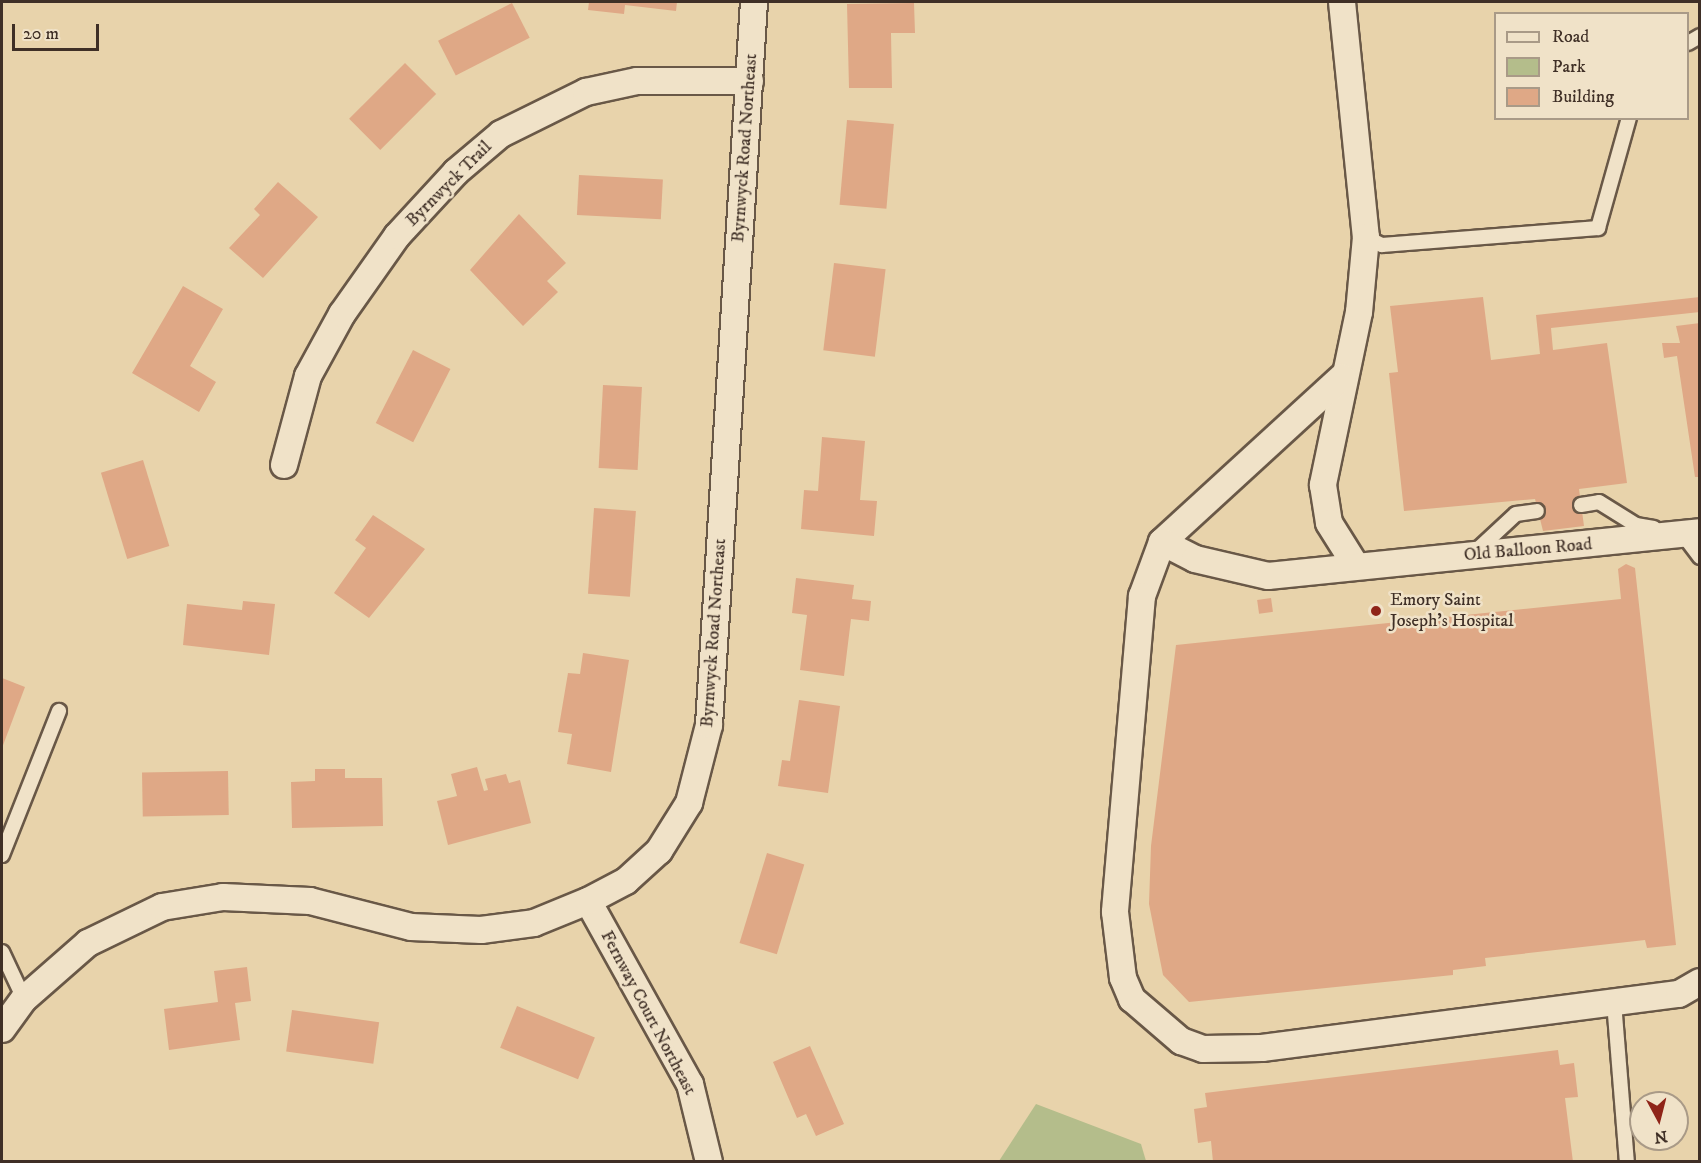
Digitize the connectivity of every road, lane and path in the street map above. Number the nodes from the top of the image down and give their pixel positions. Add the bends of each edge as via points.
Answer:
1 (754, 2) edge
2 (1342, 2) edge
3 (750, 81) junction
4 (1628, 120) edge
5 (1366, 237) junction
6 (1342, 377) junction
7 (284, 465) dead end
8 (1581, 505) dead end
9 (1537, 511) dead end
10 (1692, 532) edge
11 (1162, 542) junction
12 (1472, 555) junction
13 (1700, 557) edge
14 (1356, 566) junction
15 (59, 711) dead end
16 (2, 855) edge
17 (588, 901) junction
18 (2, 952) edge
19 (1700, 981) edge
20 (24, 999) junction
21 (1614, 1002) junction
22 (2, 1029) edge
23 (709, 1161) edge
24 (1627, 1161) edge

1 - 3 street, Byrnwyck Road Northeast
2 - 5 street
3 - 7 street, Byrnwyck Trail via 637,81 586,92 501,134 456,172 397,236 342,314 308,376
3 - 17 street, Byrnwyck Road Northeast via 709,725 689,803 658,850 627,881
4 - 5 lane via 1598,228 1382,245
5 - 6 street via 1359,312
6 - 11 street
6 - 14 street via 1323,485 1329,523
8 - 10 lane via 1599,502 1636,525
9 - 12 lane via 1516,514
10 - 12 street, Old Balloon Road
10 - 13 lane
11 - 14 street, Old Balloon Road via 1196,559 1268,576
11 - 21 street via 1142,596 1117,872 1123,978 1132,999 1164,1030 1203,1049 1262,1048
12 - 14 street, Old Balloon Road
15 - 16 lane
17 - 20 street, Byrnwyck Road Northeast via 534,923 481,930 411,927 310,901 223,897 162,907 88,943
17 - 23 street, Fernway Court Northeast via 690,1084
18 - 20 lane
19 - 21 street via 1679,994
20 - 22 street, Byrnwyck Road Northeast
21 - 24 lane

